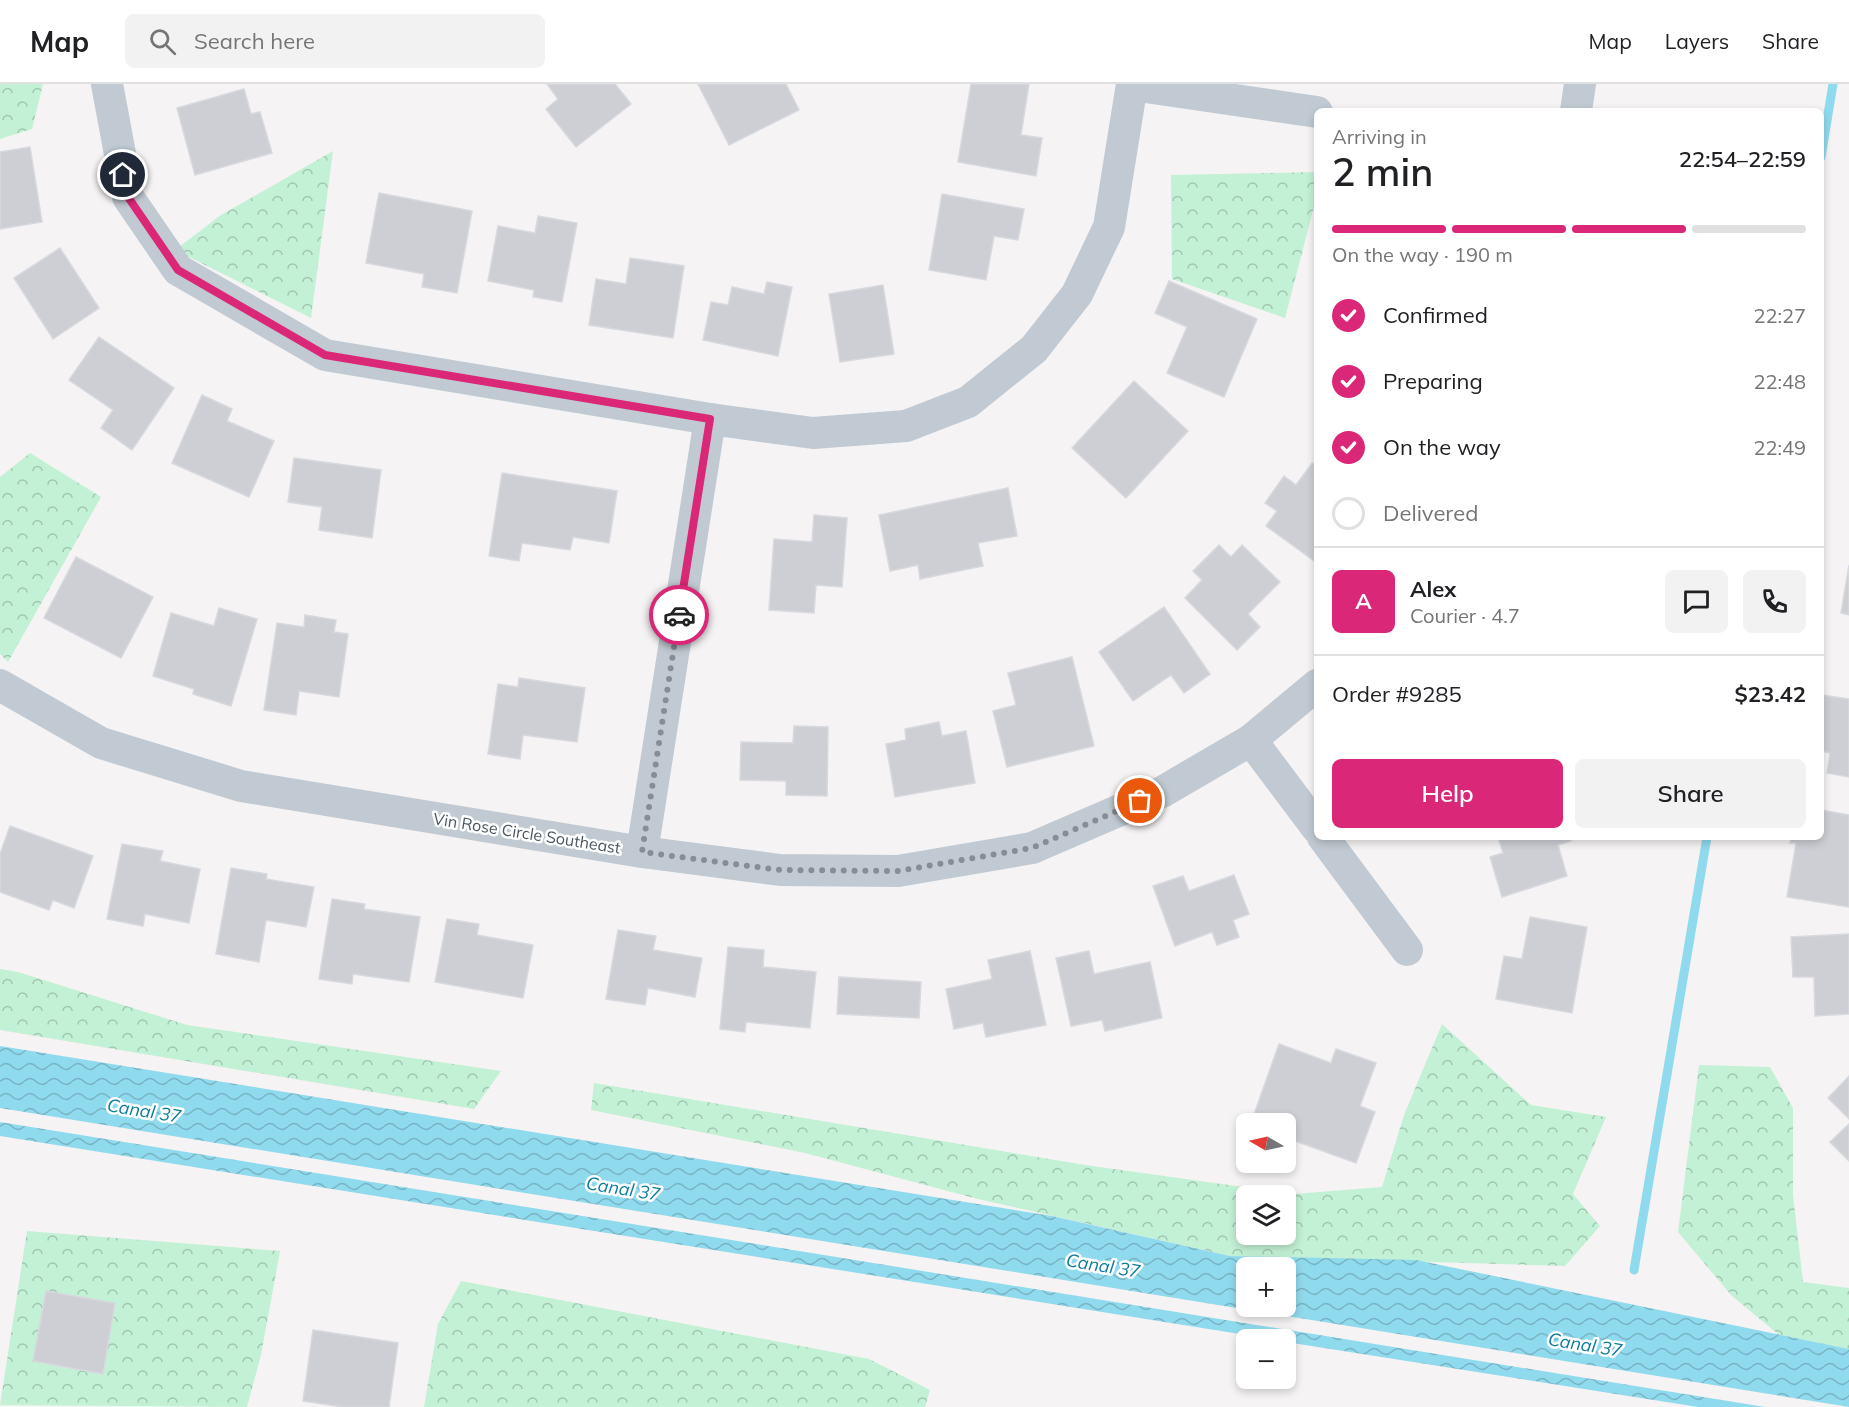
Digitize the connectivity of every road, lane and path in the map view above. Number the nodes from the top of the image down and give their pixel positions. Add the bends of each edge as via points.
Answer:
1 (106, 84) edge
2 (1580, 84) edge
3 (1132, 85) edge
4 (1576, 108) edge
5 (1314, 112) edge
6 (710, 419) junction
7 (0, 685) edge
8 (1314, 687) edge
9 (1251, 740) junction
10 (1314, 824) edge
11 (1325, 840) edge
12 (642, 852) junction
13 (1407, 950) dead end

1 - 6 street via 128,197 178,270 325,355
2 - 4 street
3 - 5 street
3 - 6 street via 1109,227 1077,294 1034,349 985,389 968,402 906,426 813,433
6 - 12 street
7 - 12 street, Vin Rose Circle Southeast via 101,743 241,786
8 - 9 street, Vin Rose Circle Southeast
9 - 10 street
9 - 12 street, Vin Rose Circle Southeast via 1162,792 1032,848 898,871 780,870
11 - 13 street

